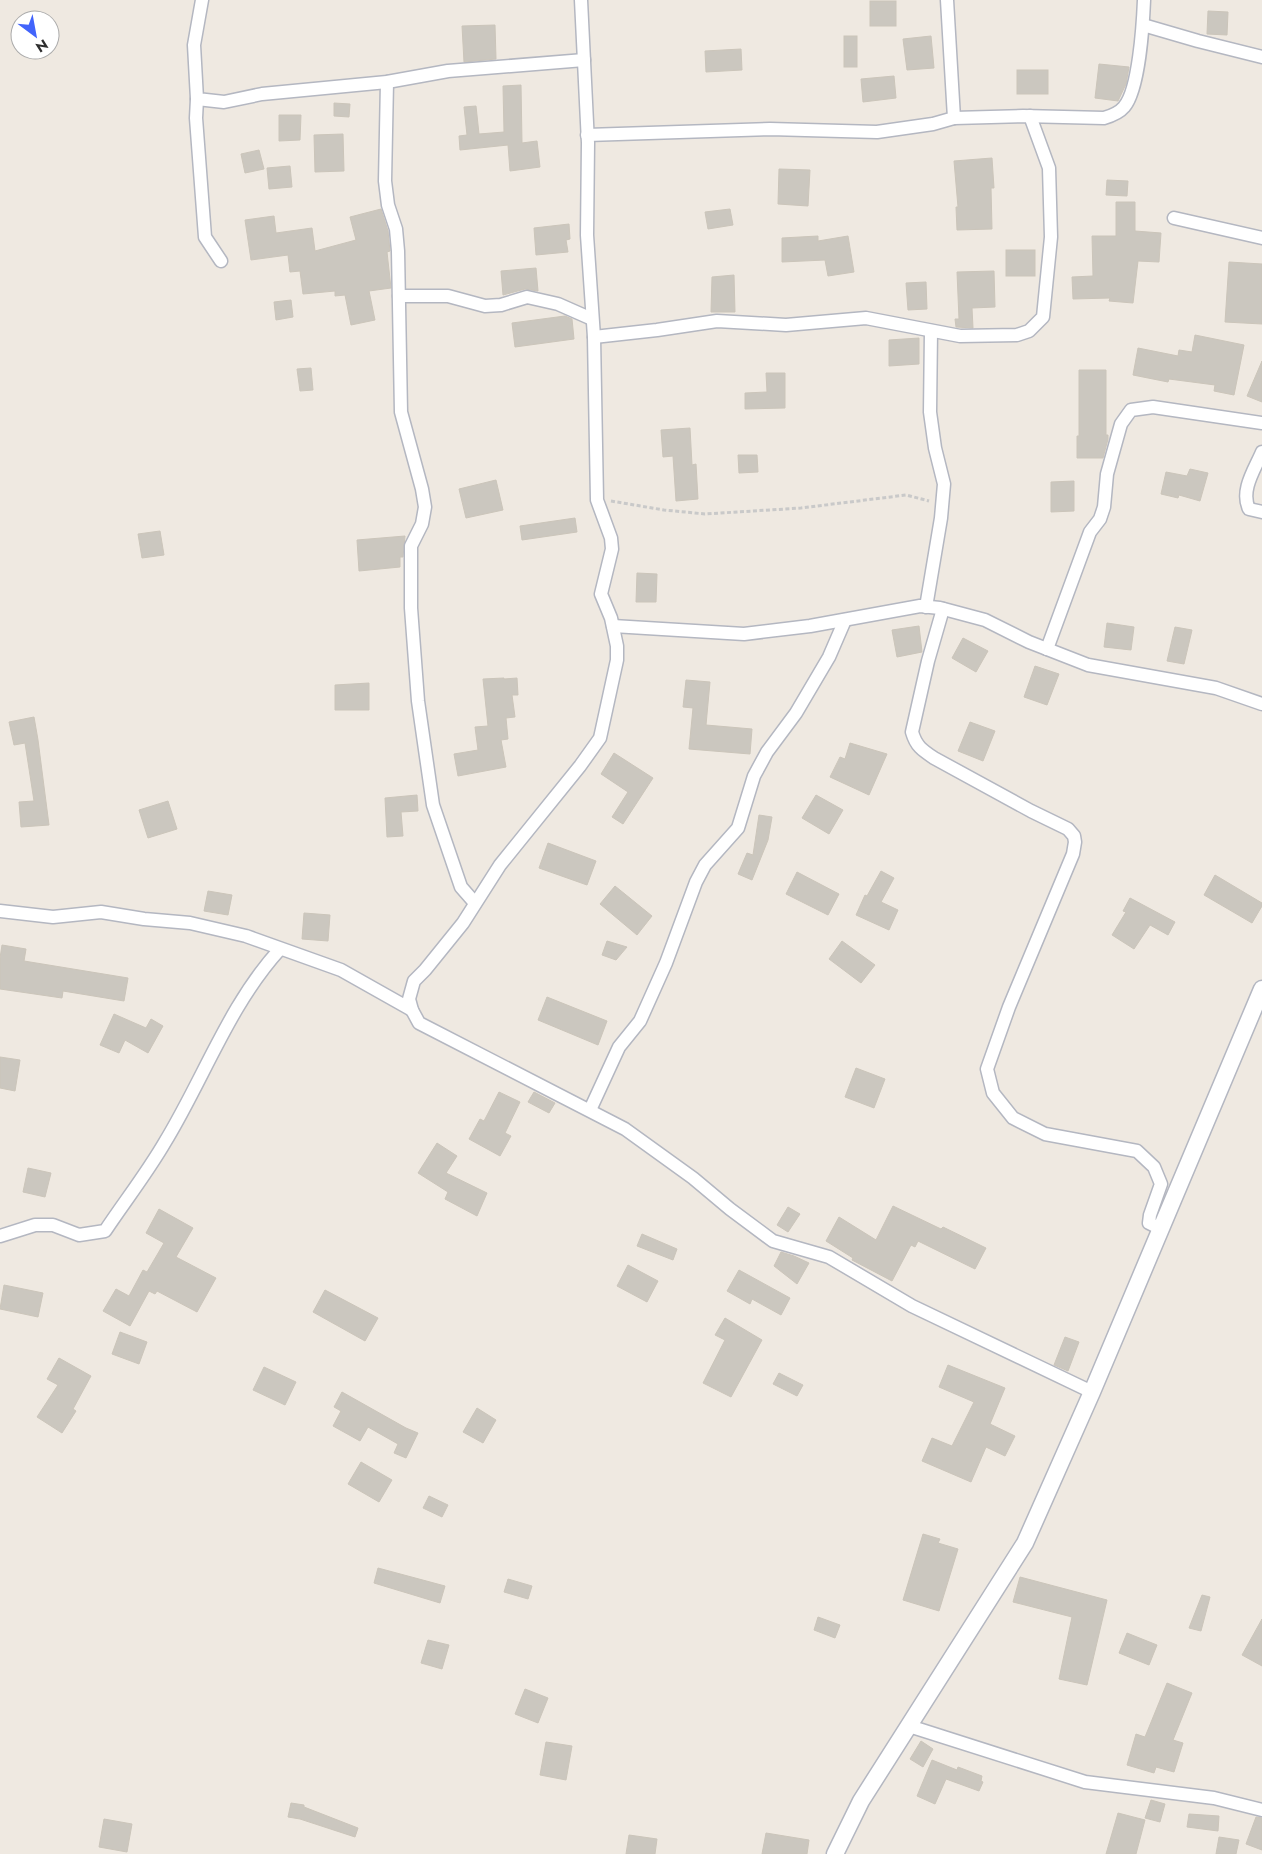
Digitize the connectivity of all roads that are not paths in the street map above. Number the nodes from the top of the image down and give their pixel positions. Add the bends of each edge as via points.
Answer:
1 (202, 0) edge
2 (581, 0) edge
3 (947, 0) edge
4 (1144, 0) edge
5 (1143, 25) junction
6 (1262, 57) edge
7 (584, 60) junction
8 (387, 82) junction
9 (197, 99) junction
10 (1030, 116) junction
11 (954, 118) junction
12 (587, 135) junction
13 (1174, 218) dead end
14 (1262, 238) edge
15 (221, 261) dead end
16 (399, 296) junction
17 (592, 319) junction
18 (931, 331) junction
19 (594, 336) junction
20 (1262, 423) edge
21 (1262, 452) edge
22 (1262, 512) edge
23 (926, 607) junction
24 (943, 609) junction
25 (845, 620) junction
26 (613, 626) junction
27 (1047, 649) junction
28 (1262, 704) edge
29 (475, 904) junction
30 (0, 911) edge
31 (280, 949) junction
32 (1262, 989) edge
33 (412, 1010) junction
34 (590, 1110) junction
35 (1161, 1229) junction
36 (0, 1236) edge
37 (1092, 1392) junction
38 (909, 1726) junction
39 (1262, 1810) edge
40 (835, 1854) edge

1 - 9 street via 194,45
2 - 7 street
3 - 11 street
4 - 5 street
5 - 6 street
5 - 10 street via 1132,94 1124,107 1104,118
7 - 8 street via 448,71
7 - 12 street
8 - 9 street via 262,94 224,102
8 - 16 street via 385,181 396,229
9 - 15 street via 205,237
10 - 11 street
10 - 18 street via 1049,168 1051,237 1042,317 1029,332 1017,335 960,336
11 - 12 street via 877,132 770,129
12 - 17 street via 587,235
13 - 14 street
16 - 17 street via 448,296 485,306 528,297 558,304
16 - 29 street via 400,412 425,507 422,524 411,546 411,608 418,701 433,805 461,887
17 - 19 street
18 - 19 street via 866,318 786,325 716,321
18 - 23 street via 930,412 944,484
19 - 26 street via 597,499 612,549 601,594
20 - 27 street via 1153,407 1131,410 1121,424 1107,474 1100,519 1090,532
21 - 22 street via 1248,483 1245,501 1248,508
23 - 24 street
23 - 25 street
24 - 27 street via 985,620
24 - 35 street via 912,732 914,741 919,749 934,758 1068,829 1075,842 987,1069 993,1093 1013,1118 1044,1134 1137,1151 1159,1176 1161,1184 1149,1222
25 - 26 street via 744,634
25 - 34 street via 829,657 754,776 738,828 705,865 696,882 640,1021 619,1047
26 - 29 street via 618,660 600,738 500,864
27 - 28 street via 1088,665 1216,688
29 - 33 street via 414,982 409,999
30 - 31 street via 53,917 101,912 190,923 246,936
31 - 33 street via 341,970
31 - 36 street via 242,998 165,1142 104,1231 79,1234 53,1225 35,1224
32 - 35 street
33 - 34 street via 419,1023
34 - 37 street via 633,1134 773,1241 829,1257 912,1306
35 - 37 street
37 - 38 street via 1025,1543
38 - 39 street via 1085,1782 1214,1798
38 - 40 street via 861,1801

